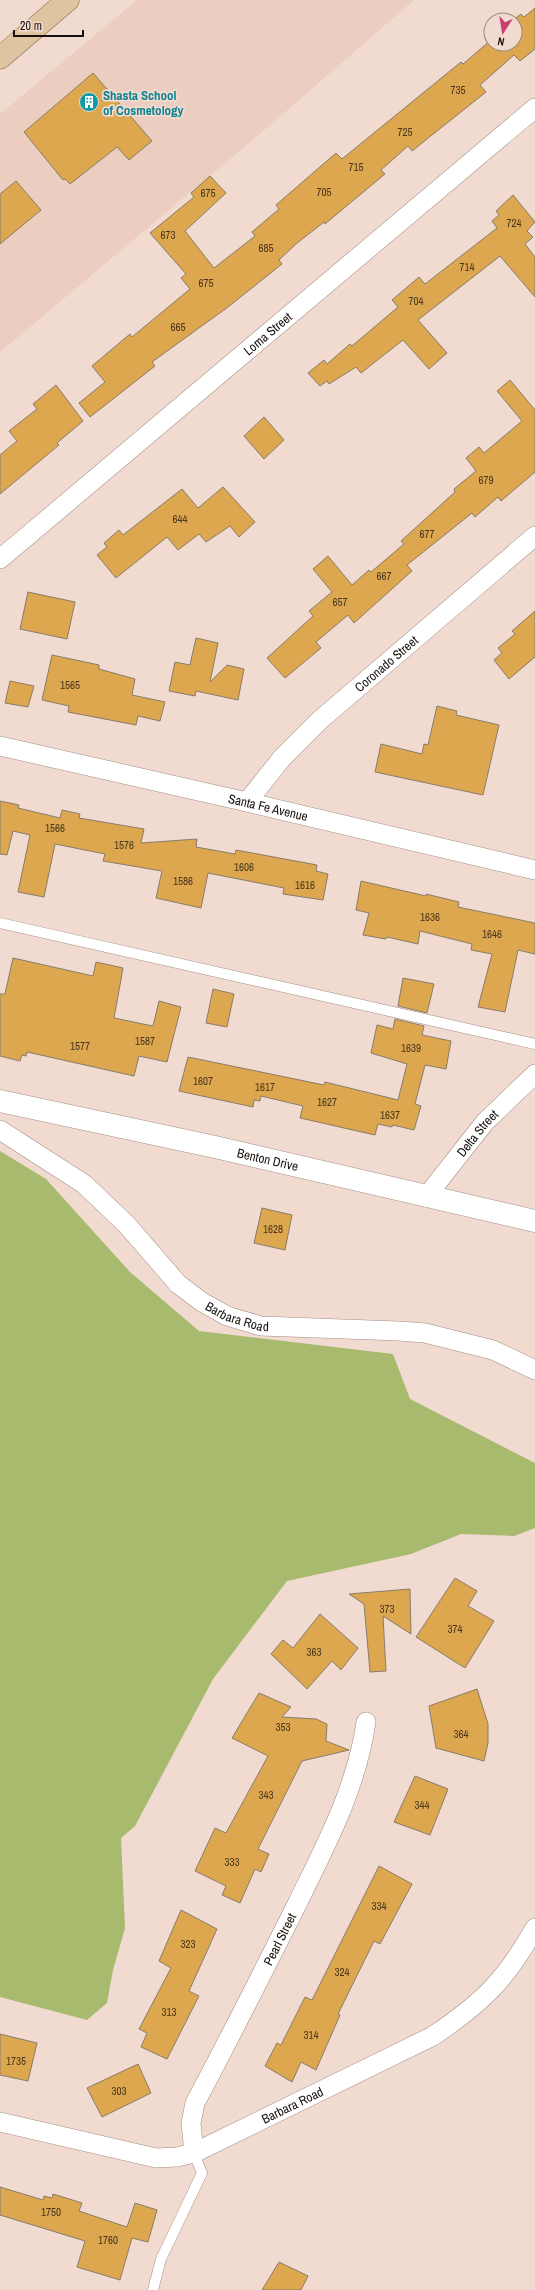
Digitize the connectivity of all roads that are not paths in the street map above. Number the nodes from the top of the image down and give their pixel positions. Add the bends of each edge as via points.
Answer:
1 (68, 0) edge
2 (0, 58) edge
3 (535, 108) edge
4 (535, 536) edge
5 (0, 559) edge
6 (0, 746) edge
7 (247, 802) junction
8 (535, 870) edge
9 (0, 923) edge
10 (535, 1044) edge
11 (535, 1074) edge
12 (0, 1101) edge
13 (0, 1130) edge
14 (426, 1197) junction
15 (535, 1221) edge
16 (535, 1370) edge
17 (366, 1722) dead end
18 (535, 1928) edge
19 (0, 2122) edge
20 (194, 2153) junction
21 (153, 2290) edge

1 - 2 main road
3 - 5 street, Loma Street
4 - 7 street, Coronado Street via 320,720 282,758
6 - 7 street, Santa Fe Avenue
7 - 8 street, Santa Fe Avenue
9 - 10 lane
11 - 14 street, Delta Street via 485,1122
12 - 14 street, Benton Drive via 223,1149
13 - 16 street, Barbara Road via 84,1184 127,1225 178,1284 227,1316 261,1326 399,1331 441,1336 493,1350
14 - 15 street, Benton Drive
17 - 20 street, Pearl Street via 361,1753 338,1817 258,1983 195,2103 191,2124
18 - 20 street, Barbara Road via 496,1987 467,2013 433,2036
19 - 20 street, Barbara Road via 156,2158
20 - 21 lane via 202,2173 161,2258

